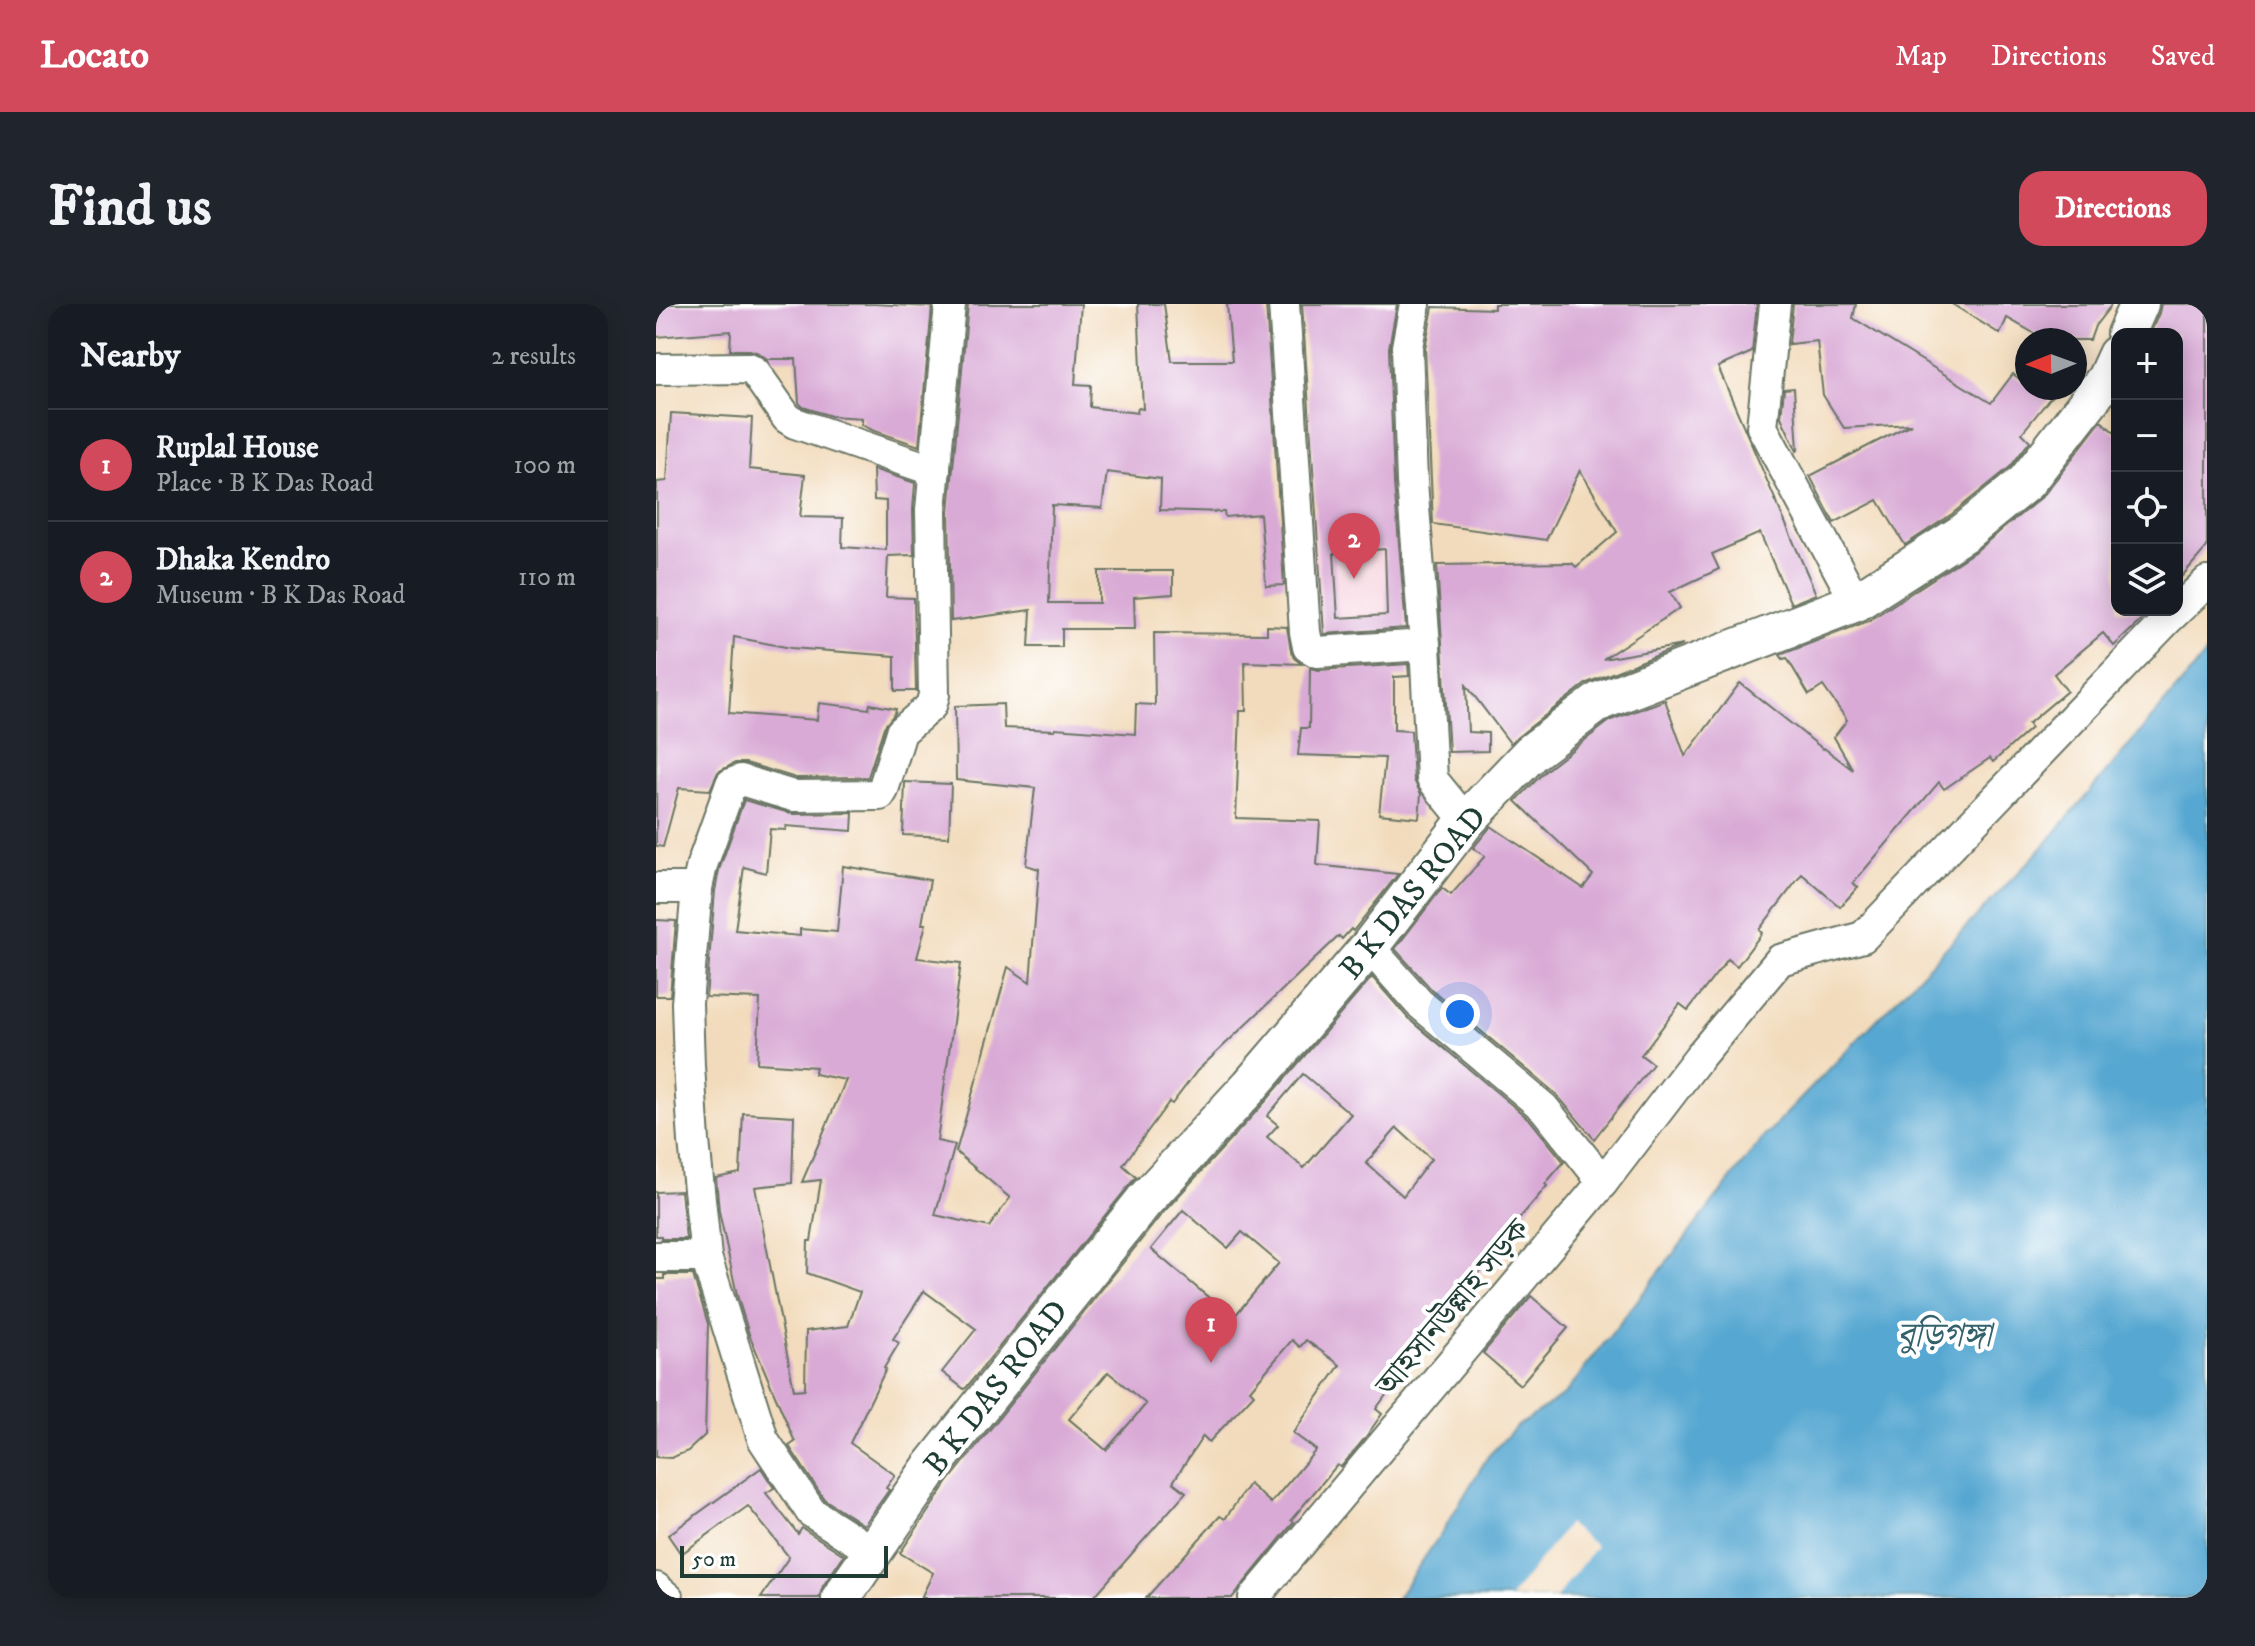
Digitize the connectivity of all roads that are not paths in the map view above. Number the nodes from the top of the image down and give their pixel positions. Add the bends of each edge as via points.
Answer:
1 (950, 304) edge
2 (1284, 304) edge
3 (1415, 304) edge
4 (1775, 304) edge
5 (2139, 304) edge
6 (2129, 328) edge
7 (2111, 368) edge
8 (656, 369) edge
9 (935, 471) junction
10 (2207, 582) edge
11 (1856, 602) junction
12 (1425, 645) junction
13 (1466, 821) junction
14 (656, 888) edge
15 (697, 888) junction
16 (1369, 947) junction
17 (1603, 1182) junction
18 (656, 1257) edge
19 (706, 1257) junction
20 (873, 1552) junction
21 (656, 1588) edge
22 (668, 1598) edge
23 (841, 1598) edge
24 (1254, 1598) edge

1 - 9 street
2 - 12 street via 1308,647 1317,652
3 - 12 street via 1407,347
4 - 11 street via 1762,427
5 - 6 street
7 - 11 street, B K DAS ROAD via 2026,482 1965,532
8 - 9 street via 749,368 795,423
9 - 15 street via 931,706 901,732 880,795 793,796 741,780 731,784
10 - 17 street, আহসানউল্লাহ সড়ক via 1863,937 1780,960
11 - 13 street, B K DAS ROAD via 1600,701 1531,753
12 - 13 street via 1432,779
13 - 16 street, B K DAS ROAD
14 - 15 street
15 - 19 street via 688,1050
16 - 17 street via 1419,1003 1544,1108
16 - 20 street, B K DAS ROAD via 1134,1213 930,1469
17 - 24 street, আহসানউল্লাহ সড়ক
18 - 19 street
19 - 20 street via 763,1439 811,1512
20 - 23 street, B K DAS ROAD
21 - 22 street

